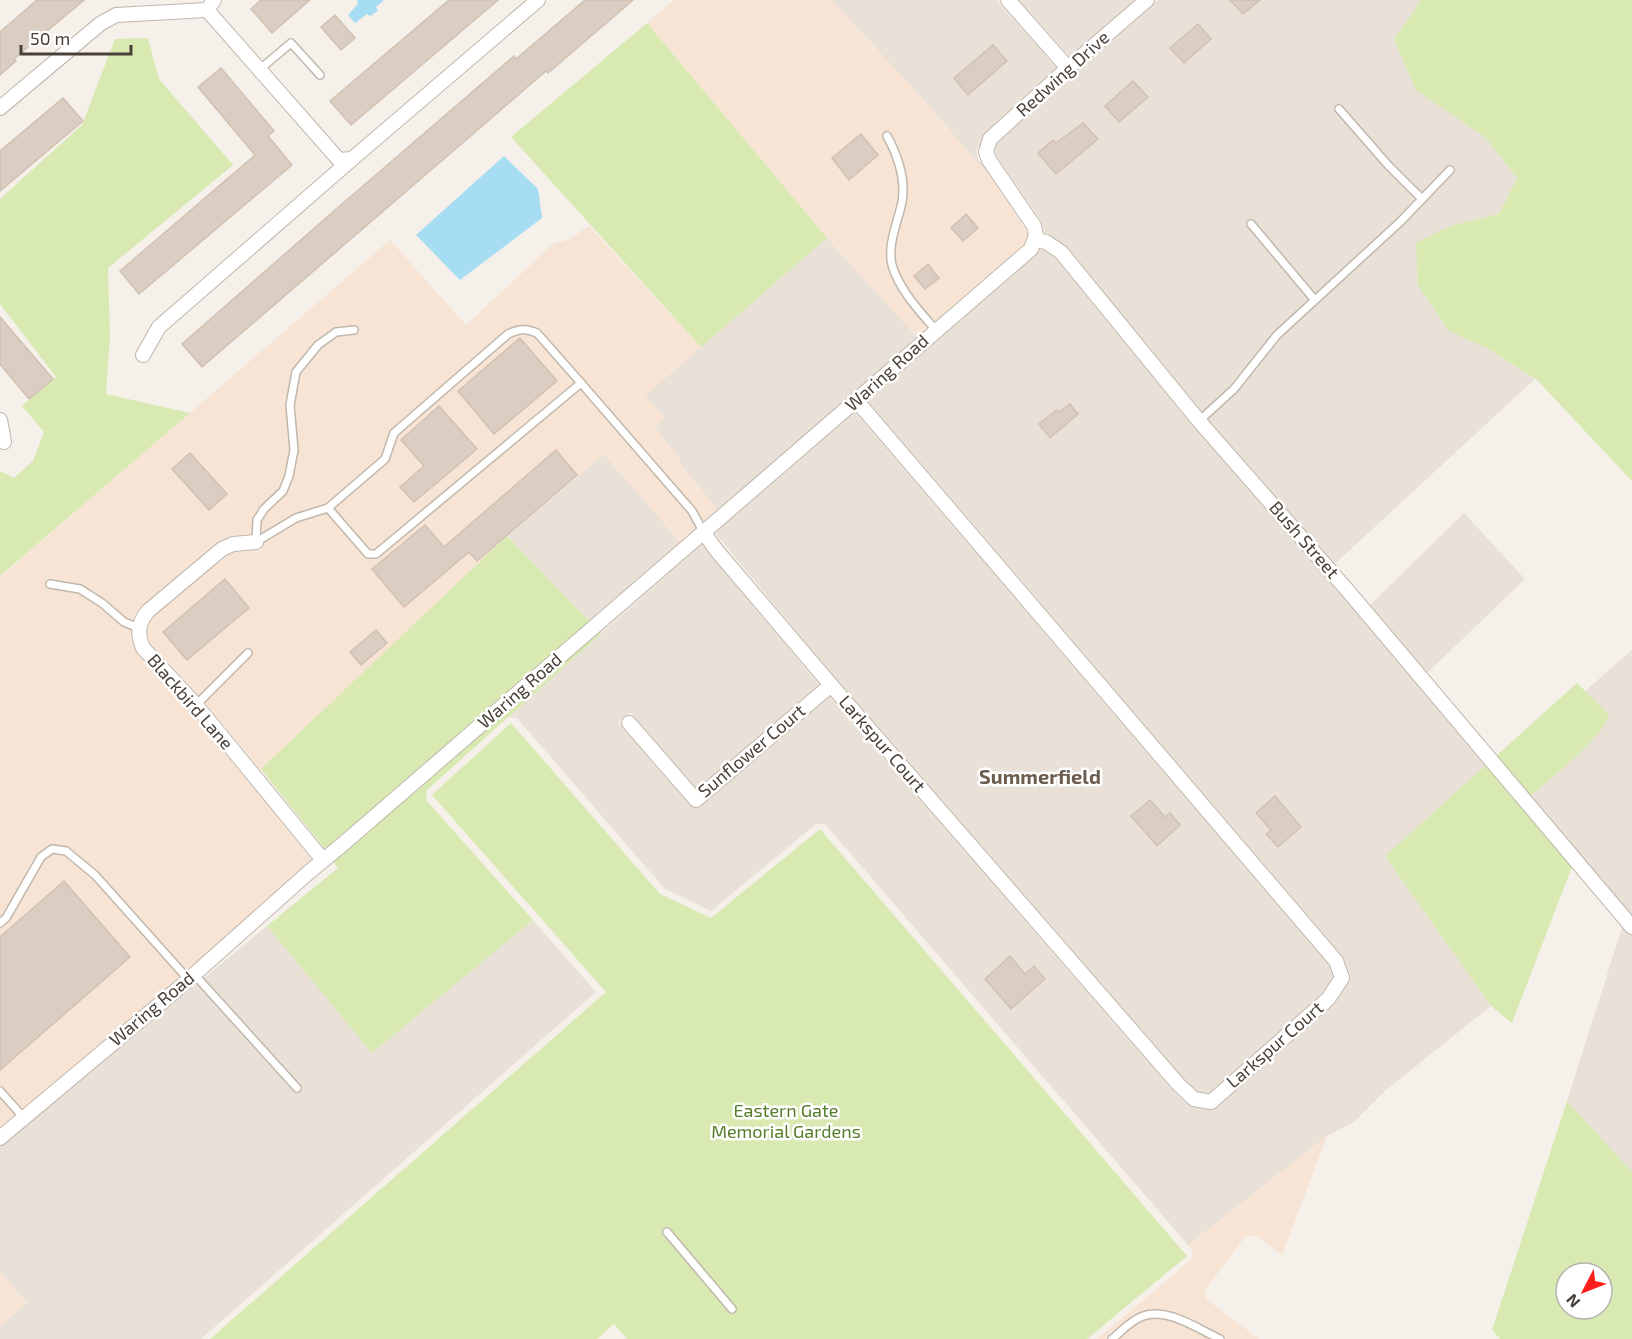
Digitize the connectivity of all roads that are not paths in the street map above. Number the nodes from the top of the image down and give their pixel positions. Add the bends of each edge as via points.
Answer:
1 (538, 0) edge
2 (1008, 0) edge
3 (1147, 0) edge
4 (211, 5) edge
5 (1068, 68) junction
6 (260, 70) junction
7 (320, 75) dead end
8 (0, 108) edge
9 (1339, 109) dead end
10 (887, 136) dead end
11 (352, 159) junction
12 (1450, 170) dead end
13 (1422, 199) junction
14 (1251, 224) dead end
15 (1035, 240) junction
16 (1314, 299) junction
17 (354, 330) dead end
18 (936, 330) junction
19 (143, 355) dead end
20 (581, 383) junction
21 (856, 400) junction
22 (0, 420) edge
23 (1199, 421) junction
24 (4, 442) dead end
25 (328, 508) junction
26 (704, 533) junction
27 (256, 542) junction
28 (50, 584) dead end
29 (139, 628) junction
30 (248, 653) dead end
31 (831, 685) junction
32 (196, 705) junction
33 (629, 723) dead end
34 (323, 860) junction
35 (0, 923) edge
36 (1632, 927) edge
37 (191, 977) junction
38 (297, 1088) dead end
39 (0, 1091) edge
40 (24, 1118) junction
41 (0, 1138) edge
42 (667, 1232) dead end
43 (732, 1309) dead end
44 (1112, 1339) edge
45 (1220, 1339) edge

1 - 11 street
2 - 5 street
3 - 5 street, Redwing Drive
4 - 6 street
4 - 8 street via 116,15 99,24
5 - 15 street, Redwing Drive via 990,139 986,152 1034,226
6 - 7 lane via 291,43
6 - 11 street via 339,160
9 - 13 lane
10 - 18 lane via 898,156 903,193 891,249 892,264 905,291
11 - 19 street via 159,327
12 - 13 lane
13 - 16 lane
14 - 16 lane
15 - 18 street, Waring Road via 1031,249
15 - 23 street, Bush Street via 1061,252
16 - 23 lane via 1277,334 1234,389
17 - 27 lane via 336,332 318,345 296,372 290,405 294,450 289,476 283,491 257,520
18 - 21 street, Waring Road
20 - 25 lane via 376,554 368,554
20 - 25 lane via 537,333 519,329 508,334 394,433 385,459
20 - 26 lane via 692,511
21 - 26 street, Waring Road
21 - 31 street, Larkspur Court via 1336,961 1342,978 1328,999 1211,1102 1194,1099
22 - 24 street
23 - 36 street, Bush Street
25 - 27 lane via 296,518
26 - 31 street, Larkspur Court
26 - 34 street, Waring Road
27 - 29 street via 222,549 148,611
28 - 29 lane via 80,589 124,622
29 - 32 street, Blackbird Lane via 143,648
30 - 32 lane
31 - 33 street, Sunflower Court via 696,800
32 - 34 street, Blackbird Lane
34 - 37 street, Waring Road
35 - 37 lane via 41,857 52,849 66,851 95,875
37 - 38 lane
37 - 40 street, Waring Road
39 - 40 lane
40 - 41 street, Waring Road
42 - 43 lane
44 - 45 lane via 1151,1313 1170,1316

